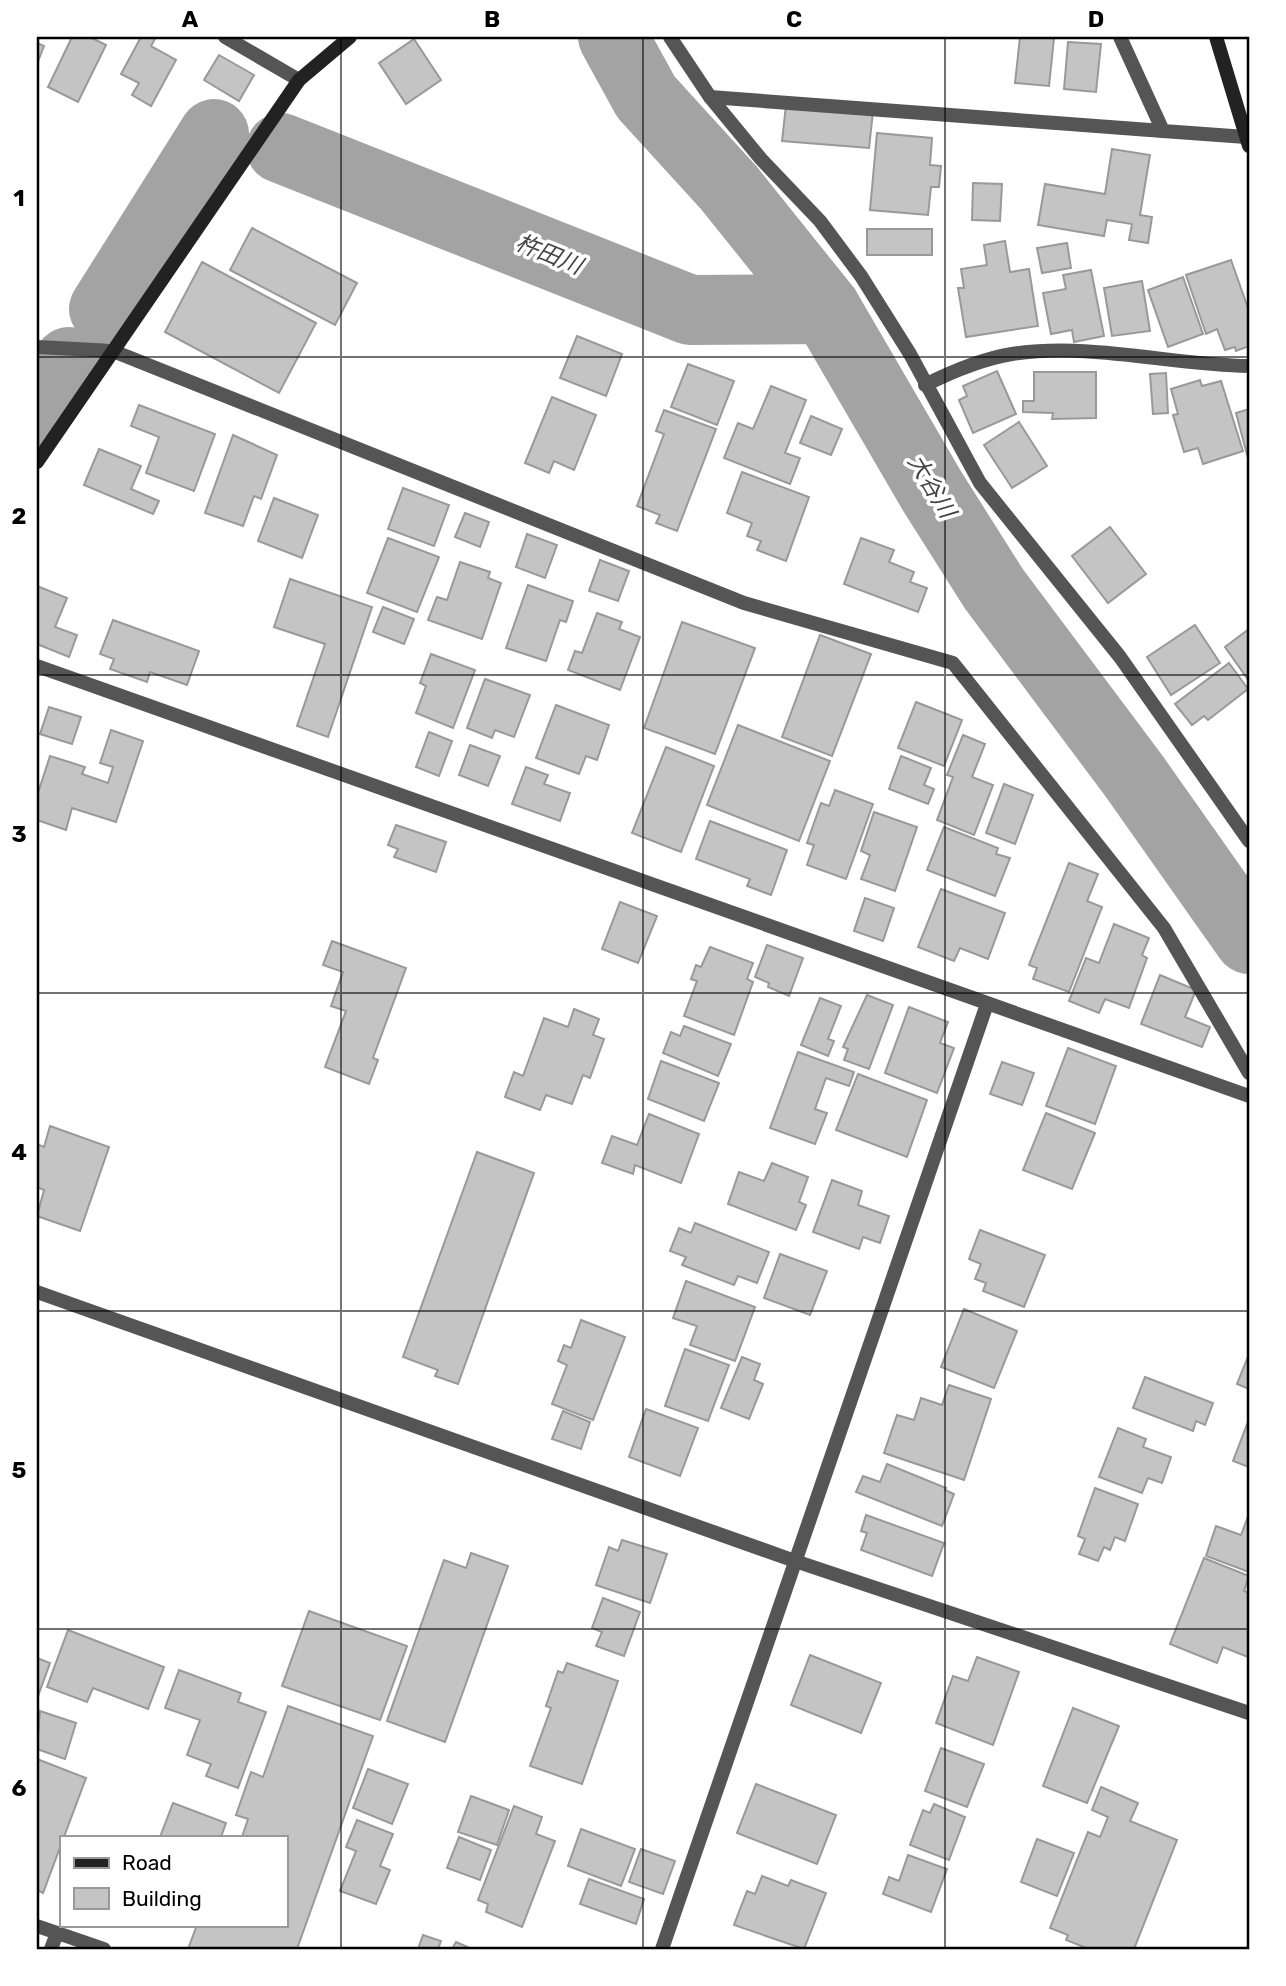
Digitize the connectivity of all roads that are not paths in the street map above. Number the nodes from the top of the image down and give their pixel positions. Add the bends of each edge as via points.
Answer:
1 (225, 37) edge
2 (350, 37) edge
3 (670, 37) edge
4 (1120, 37) edge
5 (1216, 37) edge
6 (299, 80) junction
7 (710, 97) junction
8 (1163, 131) junction
9 (1248, 139) edge
10 (37, 347) edge
11 (113, 351) junction
12 (1249, 366) edge
13 (925, 384) junction
14 (37, 462) edge
15 (37, 666) edge
16 (1249, 841) edge
17 (986, 1004) junction
18 (1249, 1073) edge
19 (1249, 1096) edge
20 (37, 1292) edge
21 (795, 1562) junction
22 (1249, 1713) edge
23 (37, 1926) edge
24 (57, 1933) junction
25 (51, 1949) edge
26 (104, 1949) edge
27 (663, 1949) edge

1 - 6 street
2 - 6 street
3 - 7 street
4 - 8 street
5 - 9 street
6 - 11 street
7 - 8 street
7 - 13 street via 820,221 861,276
8 - 9 street
10 - 11 street
11 - 14 street
11 - 18 street via 744,603 953,663 1164,928
12 - 13 street via 1129,355 1012,354 960,367
13 - 16 street via 980,482 1128,667
15 - 17 street
17 - 19 street
17 - 21 street
20 - 21 street
21 - 22 street
21 - 27 street
23 - 24 street
24 - 25 street
24 - 26 street

